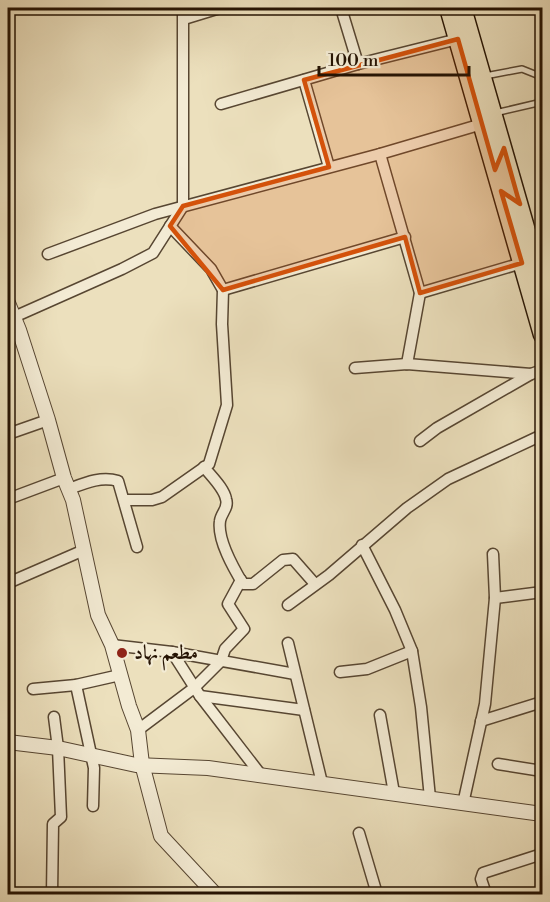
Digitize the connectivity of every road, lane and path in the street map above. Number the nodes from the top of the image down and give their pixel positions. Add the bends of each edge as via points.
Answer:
1 (220, 8) edge
2 (341, 8) edge
3 (448, 8) edge
4 (463, 8) edge
5 (183, 13) edge
6 (458, 39) junction
7 (358, 64) junction
8 (483, 76) junction
9 (543, 76) edge
10 (304, 80) junction
11 (543, 102) edge
12 (222, 104) dead end
13 (488, 119) junction
14 (380, 154) junction
15 (329, 167) junction
16 (183, 206) junction
17 (513, 206) junction
18 (170, 226) junction
19 (405, 237) junction
20 (48, 254) dead end
21 (522, 263) junction
22 (543, 283) edge
23 (223, 290) junction
24 (420, 293) junction
25 (8, 303) edge
26 (13, 327) edge
27 (543, 335) edge
28 (407, 364) junction
29 (356, 368) dead end
30 (543, 370) edge
31 (531, 374) junction
32 (48, 420) junction
33 (8, 434) edge
34 (543, 435) edge
35 (420, 441) dead end
36 (204, 467) junction
37 (66, 483) junction
38 (8, 499) edge
39 (124, 500) junction
40 (363, 545) junction
41 (137, 547) dead end
42 (84, 550) junction
43 (493, 554) dead end
44 (241, 580) junction
45 (8, 582) edge
46 (315, 584) junction
47 (543, 592) edge
48 (495, 598) junction
49 (288, 605) dead end
50 (288, 644) dead end
51 (112, 645) junction
52 (412, 651) junction
53 (172, 652) junction
54 (221, 661) junction
55 (340, 672) dead end
56 (295, 674) junction
57 (120, 675) junction
58 (76, 685) junction
59 (33, 689) dead end
60 (197, 692) junction
61 (543, 702) edge
62 (304, 710) junction
63 (380, 715) dead end
64 (54, 717) dead end
65 (481, 721) junction
66 (138, 730) junction
67 (8, 742) edge
68 (58, 748) junction
69 (90, 755) junction
70 (142, 764) junction
71 (498, 764) dead end
72 (543, 771) edge
73 (261, 775) junction
74 (322, 783) junction
75 (394, 793) junction
76 (430, 798) junction
77 (463, 804) junction
78 (93, 806) dead end
79 (543, 814) edge
80 (359, 833) dead end
81 (543, 854) edge
82 (52, 894) edge
83 (214, 894) edge
84 (377, 894) edge
85 (486, 894) edge

1 - 5 street
2 - 7 street
3 - 6 main road
4 - 8 main road
5 - 16 street
6 - 7 street
6 - 13 main road
7 - 10 street
8 - 9 lane via 522,69
8 - 13 main road
10 - 12 street
10 - 15 street
11 - 13 lane
13 - 14 street
13 - 17 main road
14 - 15 street
14 - 19 street
15 - 16 street
16 - 18 street
16 - 20 street
17 - 21 main road
17 - 22 main road
18 - 23 street via 211,269
18 - 26 street via 153,253
19 - 23 street
19 - 24 street
21 - 24 street
21 - 27 main road
23 - 36 street via 227,405 209,464
24 - 28 street
25 - 26 street
26 - 32 street
28 - 29 street
28 - 31 street
30 - 31 street
31 - 35 street
32 - 33 street
32 - 37 street
34 - 40 street via 448,479
36 - 39 street via 162,497
36 - 44 street via 226,496 221,532 231,564
37 - 38 street
37 - 39 street via 118,481
37 - 42 street
39 - 41 street
40 - 46 street
40 - 52 street
42 - 45 street
42 - 51 street via 98,615
43 - 48 street
44 - 46 street via 253,585 283,560 293,560
44 - 54 street via 228,604 244,629 225,649
46 - 49 street
47 - 48 street
48 - 65 street
50 - 56 street
51 - 53 street
51 - 57 street
52 - 55 street via 368,669
52 - 76 street
53 - 54 street
53 - 60 street
54 - 56 street
54 - 60 street
56 - 62 street
57 - 58 street
57 - 66 street
58 - 59 street
58 - 69 street
60 - 62 street
60 - 66 street
60 - 73 street
61 - 65 street
62 - 74 street
63 - 75 street
64 - 68 street
65 - 77 street
66 - 70 street
67 - 68 street
68 - 69 street
68 - 82 street via 61,818 53,824
69 - 70 street
69 - 78 street via 94,768
70 - 73 street
70 - 83 street via 161,836
71 - 72 street
73 - 74 street
74 - 75 street
75 - 76 street
76 - 77 street
77 - 79 street
80 - 84 street
81 - 85 street via 483,873

